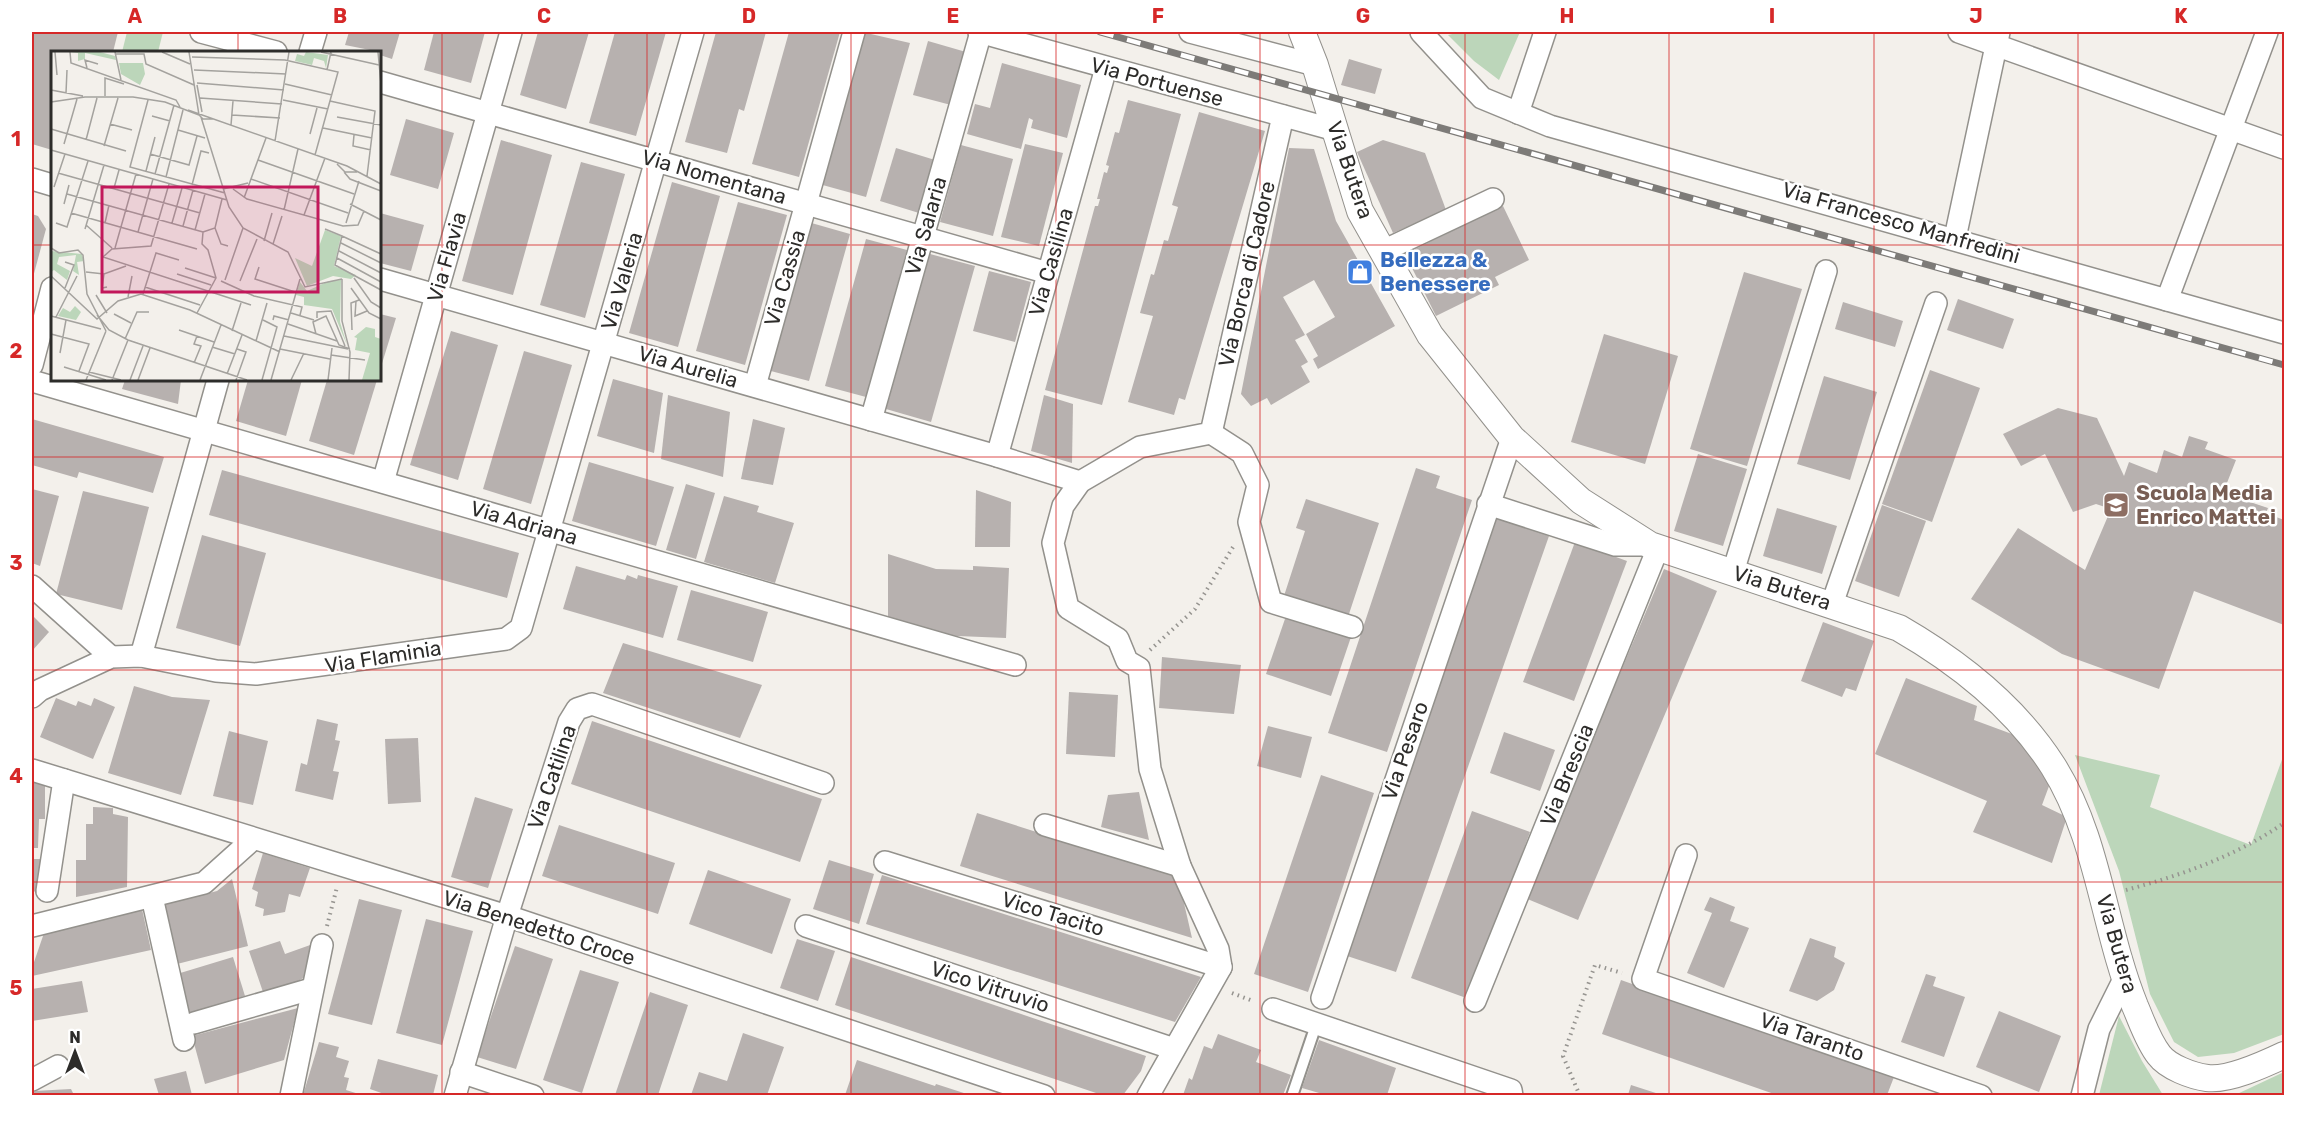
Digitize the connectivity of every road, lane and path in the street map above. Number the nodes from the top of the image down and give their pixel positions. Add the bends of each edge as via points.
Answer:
1 (201, 32) edge
2 (316, 32) edge
3 (511, 32) edge
4 (693, 32) edge
5 (854, 32) edge
6 (980, 32) edge
7 (1190, 32) edge
8 (1302, 32) edge
9 (1421, 32) edge
10 (1545, 32) edge
11 (1959, 32) edge
12 (2267, 32) edge
13 (1998, 38) edge
14 (272, 51) edge
15 (310, 51) edge
16 (1315, 65) junction
17 (1106, 68) junction
18 (381, 82) edge
19 (1518, 112) junction
20 (488, 113) junction
21 (1282, 116) junction
22 (2232, 129) junction
23 (1335, 130) junction
24 (2284, 148) edge
25 (656, 161) junction
26 (32, 179) edge
27 (51, 185) edge
28 (1493, 199) dead end
29 (806, 204) junction
30 (923, 237) junction
31 (1955, 238) junction
32 (1383, 251) junction
33 (1826, 270) dead end
34 (1048, 273) junction
35 (381, 279) edge
36 (51, 292) edge
37 (436, 295) junction
38 (2167, 300) junction
39 (1936, 303) dead end
40 (2284, 333) edge
41 (604, 343) junction
42 (32, 365) edge
43 (32, 381) edge
44 (218, 381) edge
45 (755, 386) junction
46 (871, 420) junction
47 (204, 431) junction
48 (1211, 433) junction
49 (1512, 438) junction
50 (997, 456) junction
51 (383, 482) junction
52 (1080, 482) junction
53 (1488, 504) junction
54 (1249, 522) junction
55 (550, 530) junction
56 (1654, 547) junction
57 (1733, 572) junction
58 (32, 586) edge
59 (1832, 604) junction
60 (1352, 627) dead end
61 (141, 656) junction
62 (111, 657) junction
63 (1016, 665) dead end
64 (1139, 668) junction
65 (32, 697) edge
66 (32, 770) edge
67 (64, 780) junction
68 (823, 783) dead end
69 (2284, 823) edge
70 (1045, 825) dead end
71 (253, 839) junction
72 (1686, 855) dead end
73 (885, 862) dead end
74 (342, 866) junction
75 (1180, 866) junction
76 (47, 891) dead end
77 (152, 897) junction
78 (2103, 897) junction
79 (507, 916) junction
80 (32, 926) edge
81 (806, 926) dead end
82 (322, 945) joint
83 (1217, 976) junction
84 (1643, 979) junction
85 (2124, 979) junction
86 (311, 989) junction
87 (1323, 998) dead end
88 (1475, 1001) dead end
89 (1273, 1009) joint
90 (1316, 1025) junction
91 (1174, 1049) junction
92 (2284, 1055) edge
93 (58, 1065) dead end
94 (461, 1072) junction
95 (32, 1080) edge
96 (291, 1095) edge
97 (455, 1095) edge
98 (533, 1095) edge
99 (1044, 1095) edge
100 (1148, 1095) edge
101 (1292, 1095) edge
102 (1512, 1095) edge
103 (1580, 1095) edge
104 (1981, 1095) edge
105 (2082, 1095) edge

1 - 14 street
2 - 15 street
3 - 20 street, Via Flavia
4 - 25 street, Via Valeria
5 - 29 street, Via Cassia
6 - 17 street, Via Portuense
6 - 30 street, Via Salaria
7 - 16 street
8 - 16 street, Via Butera
9 - 19 street, Via Francesco Manfredini via 1482,98
10 - 19 street
11 - 13 street
12 - 22 street
13 - 22 street
13 - 31 street
16 - 23 street, Via Butera
17 - 21 street, Via Portuense
17 - 34 street, Via Casilina
18 - 20 street, Via Nomentana
19 - 31 street, Via Francesco Manfredini via 1550,126
20 - 25 street, Via Nomentana
20 - 37 street, Via Flavia
21 - 23 street, Via Portuense
21 - 48 street, Via Borca di Cadore
22 - 24 street
22 - 38 street
23 - 32 street, Via Butera via 1360,211
25 - 29 street, Via Nomentana
25 - 41 street, Via Valeria
26 - 27 street
28 - 32 street
29 - 30 street, Via Nomentana
29 - 45 street, Via Cassia
30 - 34 street, Via Nomentana
30 - 46 street, Via Salaria
31 - 38 street, Via Francesco Manfredini
32 - 49 street, Via Butera via 1430,335
33 - 57 street
34 - 50 street, Via Casilina
35 - 37 street, Via Aurelia
36 - 42 street
37 - 41 street, Via Aurelia
37 - 51 street, Via Flavia
38 - 40 street, Via Francesco Manfredini
39 - 59 street
41 - 45 street, Via Aurelia
41 - 55 street, Via Valeria
43 - 47 street, Via Adriana
44 - 47 street
45 - 46 street, Via Aurelia
46 - 50 street, Via Aurelia
47 - 51 street, Via Adriana
47 - 61 street
48 - 52 street via 1140,447
48 - 54 street via 1242,453 1258,485
49 - 53 street, Via Pesaro
49 - 56 street, Via Butera via 1581,501
50 - 52 street, Via Aurelia
51 - 55 street, Via Adriana
52 - 64 street via 1063,506 1053,543 1068,608 1118,639 1127,661
53 - 56 street via 1615,545
53 - 87 street, Via Pesaro
54 - 60 street via 1271,602
54 - 64 path via 1195,609 1152,646
55 - 61 street, Via Flaminia via 520,628 506,639 256,675
55 - 63 street, Via Adriana
56 - 57 street, Via Butera
56 - 88 street, Via Brescia
57 - 59 street, Via Butera
58 - 62 street
59 - 78 street, Via Butera via 1899,628 1930,646 1995,698 2030,735 2053,767 2085,832
61 - 62 street
62 - 65 street
64 - 75 street via 1150,769
66 - 67 street, Via Benedetto Croce
67 - 71 street, Via Benedetto Croce
67 - 76 street
68 - 79 street, Via Catilina via 592,704 577,709 569,722
69 - 78 path via 2255,842 2184,873
70 - 75 street
71 - 74 street, Via Benedetto Croce
71 - 77 street via 204,883
72 - 84 street
73 - 83 street, Vico Tacito
74 - 79 street, Via Benedetto Croce
74 - 82 path
75 - 83 street via 1218,949
77 - 80 street
77 - 86 street via 189,1032
78 - 85 street, Via Butera
79 - 94 street, Via Catilina
79 - 99 street, Via Benedetto Croce
81 - 91 street, Vico Vitruvio
82 - 86 street
83 - 89 path
83 - 91 street
84 - 103 path via 1595,964 1563,1056
84 - 104 street, Via Taranto
85 - 92 street, Via Butera via 2160,1056 2181,1070 2208,1079 2237,1074
85 - 105 street via 2099,1029
86 - 96 street
89 - 90 street
90 - 101 lane
90 - 102 street via 1511,1090
91 - 100 street
93 - 95 street
94 - 97 street, Via Catilina
94 - 98 street

